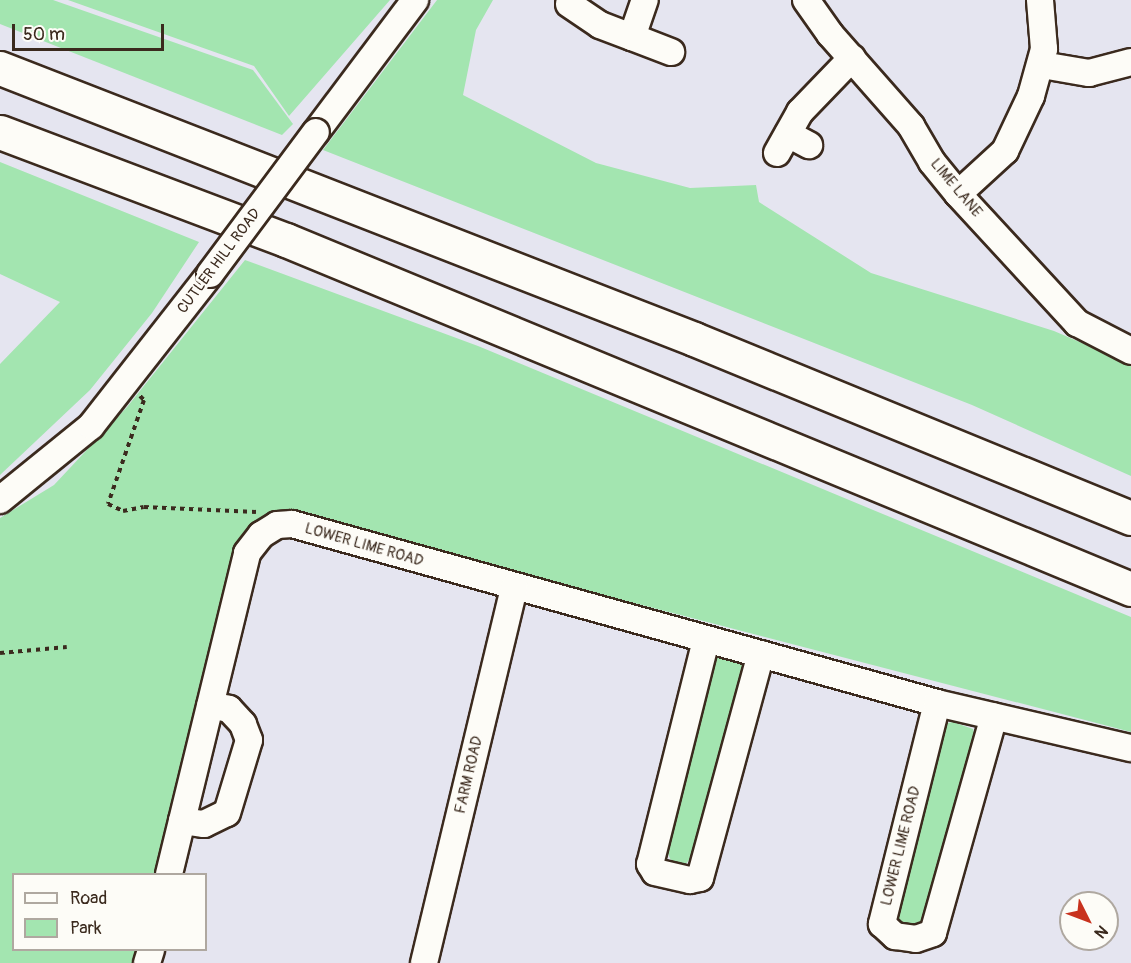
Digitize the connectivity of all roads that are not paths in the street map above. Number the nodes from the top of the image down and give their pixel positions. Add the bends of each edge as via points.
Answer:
1 (415, 0) edge
2 (645, 0) edge
3 (806, 0) edge
4 (1040, 0) edge
5 (569, 4) dead end
6 (632, 37) junction
7 (670, 52) dead end
8 (852, 58) junction
9 (1131, 62) edge
10 (1042, 66) junction
11 (0, 68) edge
12 (0, 132) edge
13 (791, 144) dead end
14 (958, 194) junction
15 (1131, 351) edge
16 (0, 500) edge
17 (1131, 518) edge
18 (514, 587) junction
19 (1131, 589) edge
20 (706, 640) junction
21 (761, 654) junction
22 (937, 703) junction
23 (210, 705) junction
24 (994, 716) junction
25 (1131, 748) edge
26 (182, 821) junction
27 (169, 873) edge
28 (424, 963) edge

1 - 16 street, CUTLER HILL ROAD, bridge via 127,383 91,426
2 - 6 street
3 - 8 street, LIME LANE
4 - 10 street via 1045,31
5 - 6 street via 600,25
6 - 7 street
8 - 13 street via 800,112
8 - 14 street, LIME LANE via 912,126 932,162
9 - 10 street via 1089,73
10 - 14 street via 1005,152
11 - 17 highway via 672,330
12 - 19 highway via 286,240
14 - 15 street, LIME LANE via 1077,323
18 - 20 street, LOWER LIME ROAD
18 - 23 street, LOWER LIME ROAD via 292,524 277,525 261,535 247,553
18 - 28 street, FARM ROAD
20 - 21 street, LOWER LIME ROAD
20 - 21 street via 650,864 655,872 690,880 700,878
21 - 22 street, LOWER LIME ROAD
22 - 24 street, LOWER LIME ROAD
22 - 24 street, LOWER LIME ROAD via 882,924 895,936 916,939 933,933
23 - 26 street
23 - 26 street via 229,709 243,724 249,740 227,813 204,824
24 - 25 street, LOWER LIME ROAD
26 - 27 street

